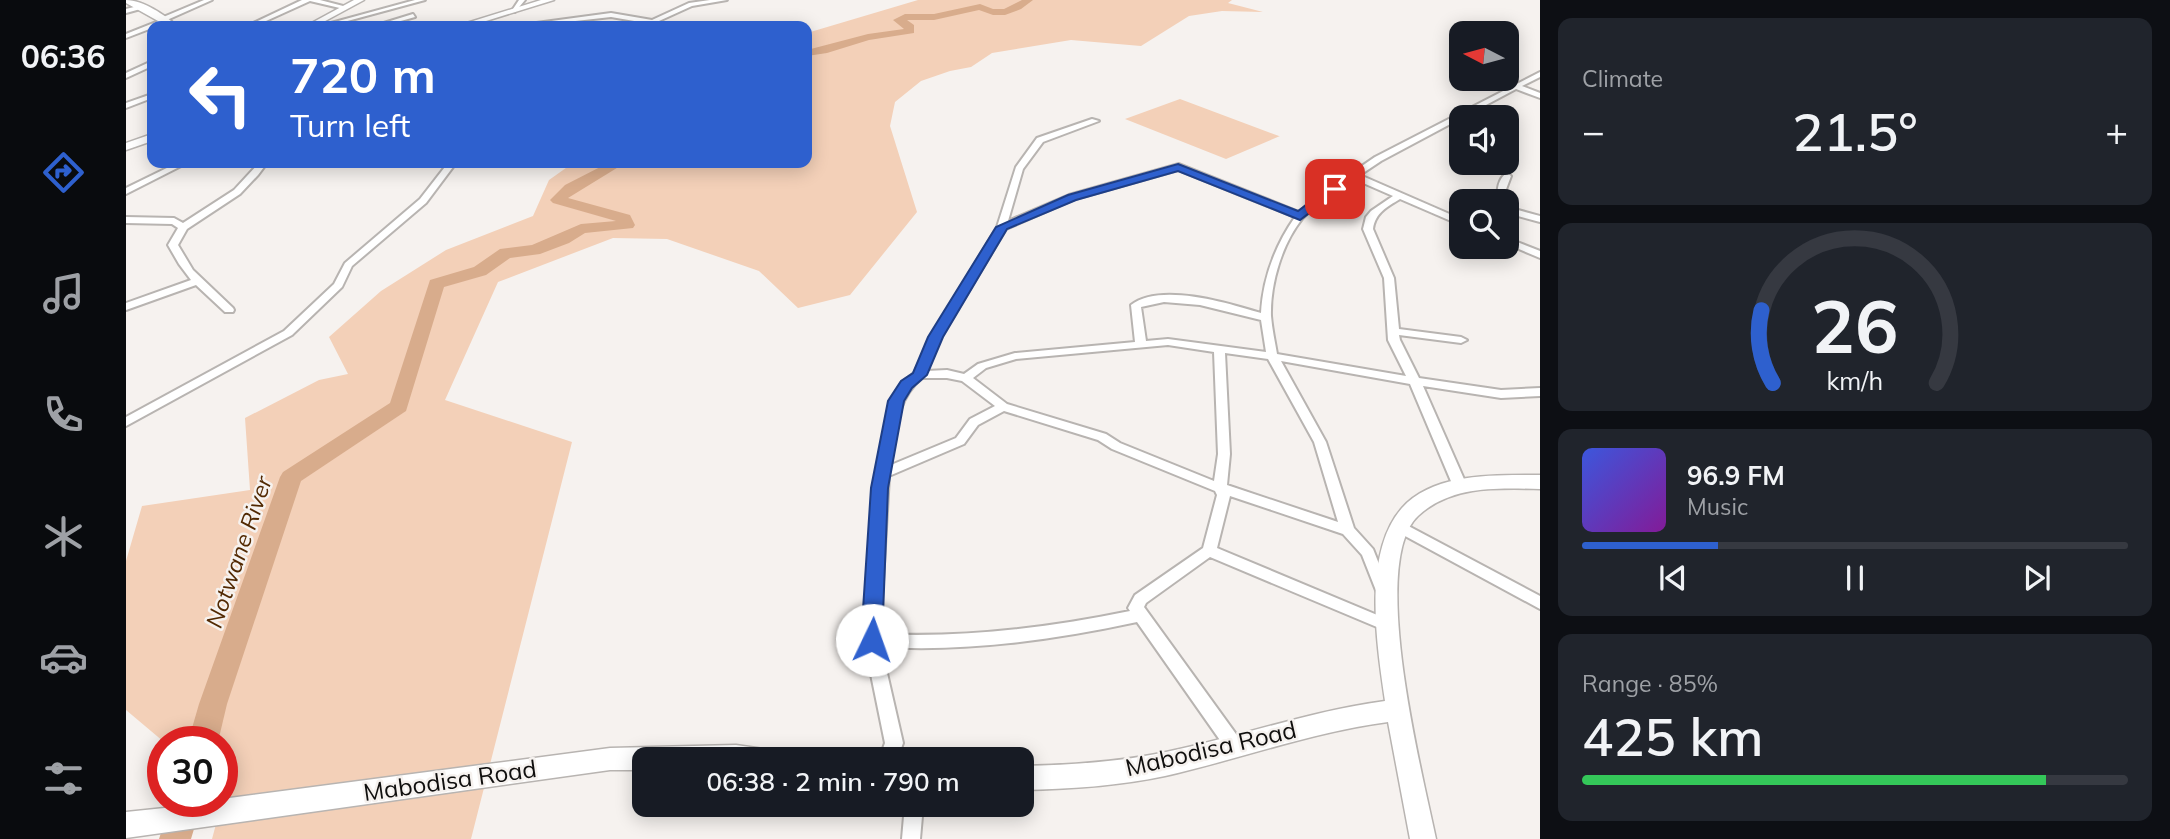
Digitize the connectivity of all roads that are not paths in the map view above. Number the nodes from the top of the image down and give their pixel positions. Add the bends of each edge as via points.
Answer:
1 (127, 0) edge
2 (209, 0) edge
3 (310, 0) edge
4 (360, 0) edge
5 (422, 0) edge
6 (522, 0) edge
7 (550, 0) edge
8 (724, 0) edge
9 (142, 7) junction
10 (344, 8) junction
11 (126, 11) edge
12 (513, 11) junction
13 (413, 16) dead end
14 (165, 21) edge
15 (169, 21) edge
16 (262, 21) edge
17 (319, 21) edge
18 (342, 21) edge
19 (395, 21) edge
20 (478, 21) edge
21 (572, 21) edge
22 (647, 21) edge
23 (655, 21) edge
24 (147, 28) edge
25 (126, 34) edge
26 (147, 66) edge
27 (1540, 74) edge
28 (126, 76) edge
29 (1519, 86) edge
30 (1519, 88) edge
31 (1509, 91) edge
32 (1540, 96) edge
33 (147, 98) edge
34 (126, 106) edge
35 (1095, 121) dead end
36 (147, 139) edge
37 (126, 147) edge
38 (173, 168) edge
39 (260, 168) edge
40 (448, 168) edge
41 (1354, 176) junction
42 (1507, 176) dead end
43 (1502, 189) edge
44 (126, 191) edge
45 (1400, 195) junction
46 (1519, 213) edge
47 (1300, 216) junction
48 (1449, 217) edge
49 (1540, 219) edge
50 (126, 220) edge
51 (183, 227) junction
52 (1002, 227) junction
53 (1519, 246) edge
54 (1540, 255) edge
55 (196, 282) junction
56 (126, 307) edge
57 (229, 310) dead end
58 (1266, 318) junction
59 (1392, 331) junction
60 (1461, 340) dead end
61 (1142, 343) junction
62 (1219, 349) junction
63 (1272, 356) junction
64 (919, 375) junction
65 (966, 378) junction
66 (1414, 381) junction
67 (1540, 392) edge
68 (1003, 407) junction
69 (126, 422) edge
70 (882, 474) junction
71 (1540, 482) edge
72 (1460, 486) junction
73 (1220, 488) junction
74 (1399, 526) junction
75 (1349, 530) junction
76 (1209, 551) junction
77 (1385, 596) junction
78 (1539, 601) edge
79 (1139, 615) junction
80 (1388, 626) junction
81 (872, 640) junction
82 (1399, 710) junction
83 (893, 747) edge
84 (1236, 747) junction
85 (632, 758) edge
86 (1034, 778) edge
87 (913, 817) edge
88 (135, 824) edge
89 (911, 839) edge
90 (1423, 839) edge

1 - 9 street
2 - 15 street
3 - 10 street
3 - 16 street
4 - 10 street
5 - 18 street
6 - 12 street
7 - 12 street
8 - 23 street via 691,4
9 - 11 street
9 - 14 street
10 - 17 street
12 - 20 street
13 - 19 street
21 - 22 street via 611,15
24 - 25 street
26 - 28 street
27 - 29 street
30 - 32 street
31 - 41 street
33 - 34 street
35 - 52 street via 1040,140 1019,169
36 - 37 street
38 - 44 street
39 - 51 street via 236,194
40 - 69 street via 424,201 348,265 338,285 288,333
41 - 45 street
41 - 47 street
42 - 43 street
45 - 48 street
45 - 59 street via 1377,210 1368,223 1389,278
46 - 49 street
47 - 52 street via 1178,167 1072,197
47 - 58 street via 1273,269
50 - 51 street via 174,221
51 - 55 street via 173,245
52 - 64 street via 936,337
53 - 54 street
55 - 56 street
55 - 57 street
58 - 61 street via 1199,301 1144,300 1136,305
58 - 63 street
59 - 60 street
59 - 66 street
61 - 62 street
61 - 65 street via 1015,356 982,366
62 - 63 street
62 - 73 street via 1224,454
63 - 66 street
63 - 75 street via 1320,442
64 - 65 street
64 - 70 street via 896,401
65 - 68 street
66 - 67 street via 1501,394
66 - 72 street
68 - 70 street via 974,422 960,441
68 - 73 street via 1102,437
70 - 81 street
71 - 72 street
72 - 74 street via 1423,503
73 - 75 street
73 - 76 street via 1224,495
74 - 77 street via 1387,566
74 - 78 street
75 - 77 street via 1368,553
76 - 79 street via 1140,599 1136,604
76 - 80 street
77 - 80 street
79 - 81 street via 1020,636
79 - 84 street
80 - 82 street
81 - 83 street
82 - 84 street, Mabodisa Road via 1363,713
82 - 90 street
84 - 86 street, Mabodisa Road via 1163,765
85 - 88 street, Mabodisa Road
87 - 89 street

